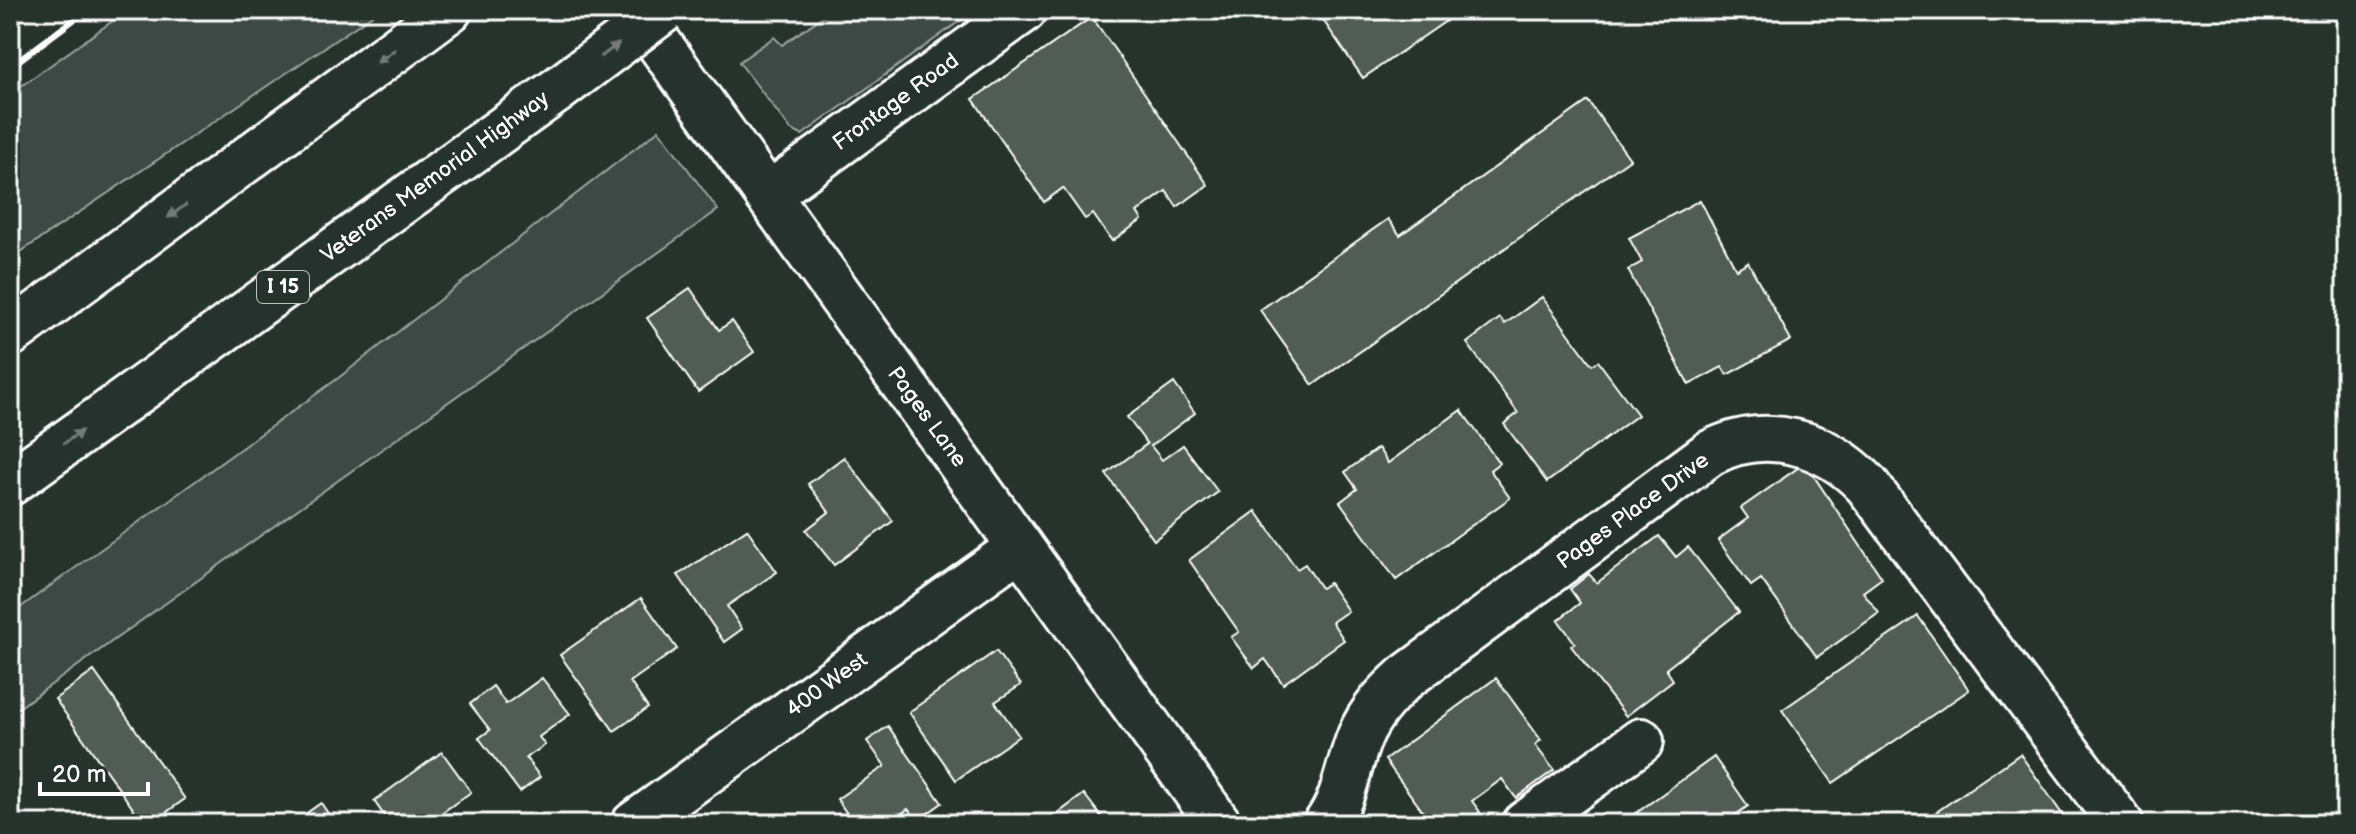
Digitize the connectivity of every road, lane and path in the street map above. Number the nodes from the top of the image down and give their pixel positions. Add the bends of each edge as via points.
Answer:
1 (449, 10) edge
2 (635, 10) edge
3 (664, 10) edge
4 (1024, 10) edge
5 (768, 195) junction
6 (10, 334) edge
7 (10, 483) edge
8 (1020, 547) junction
9 (1641, 741) dead end
10 (634, 824) edge
11 (1219, 824) edge
12 (1326, 824) edge
13 (1525, 824) edge
14 (2121, 824) edge

1 -> 6 main road
2 - 5 main road, Pages Lane
7 -> 3 main road, Veterans Memorial Highway / I 15, bridge
4 - 5 main road, Frontage Road
5 - 8 main road, Pages Lane
8 - 10 main road, 400 West
8 - 11 main road, Pages Lane
9 - 13 main road
12 - 14 main road, Pages Place Drive via 1360,735 1372,713 1406,677 1710,453 1745,441 1788,440 1834,456 1867,485

